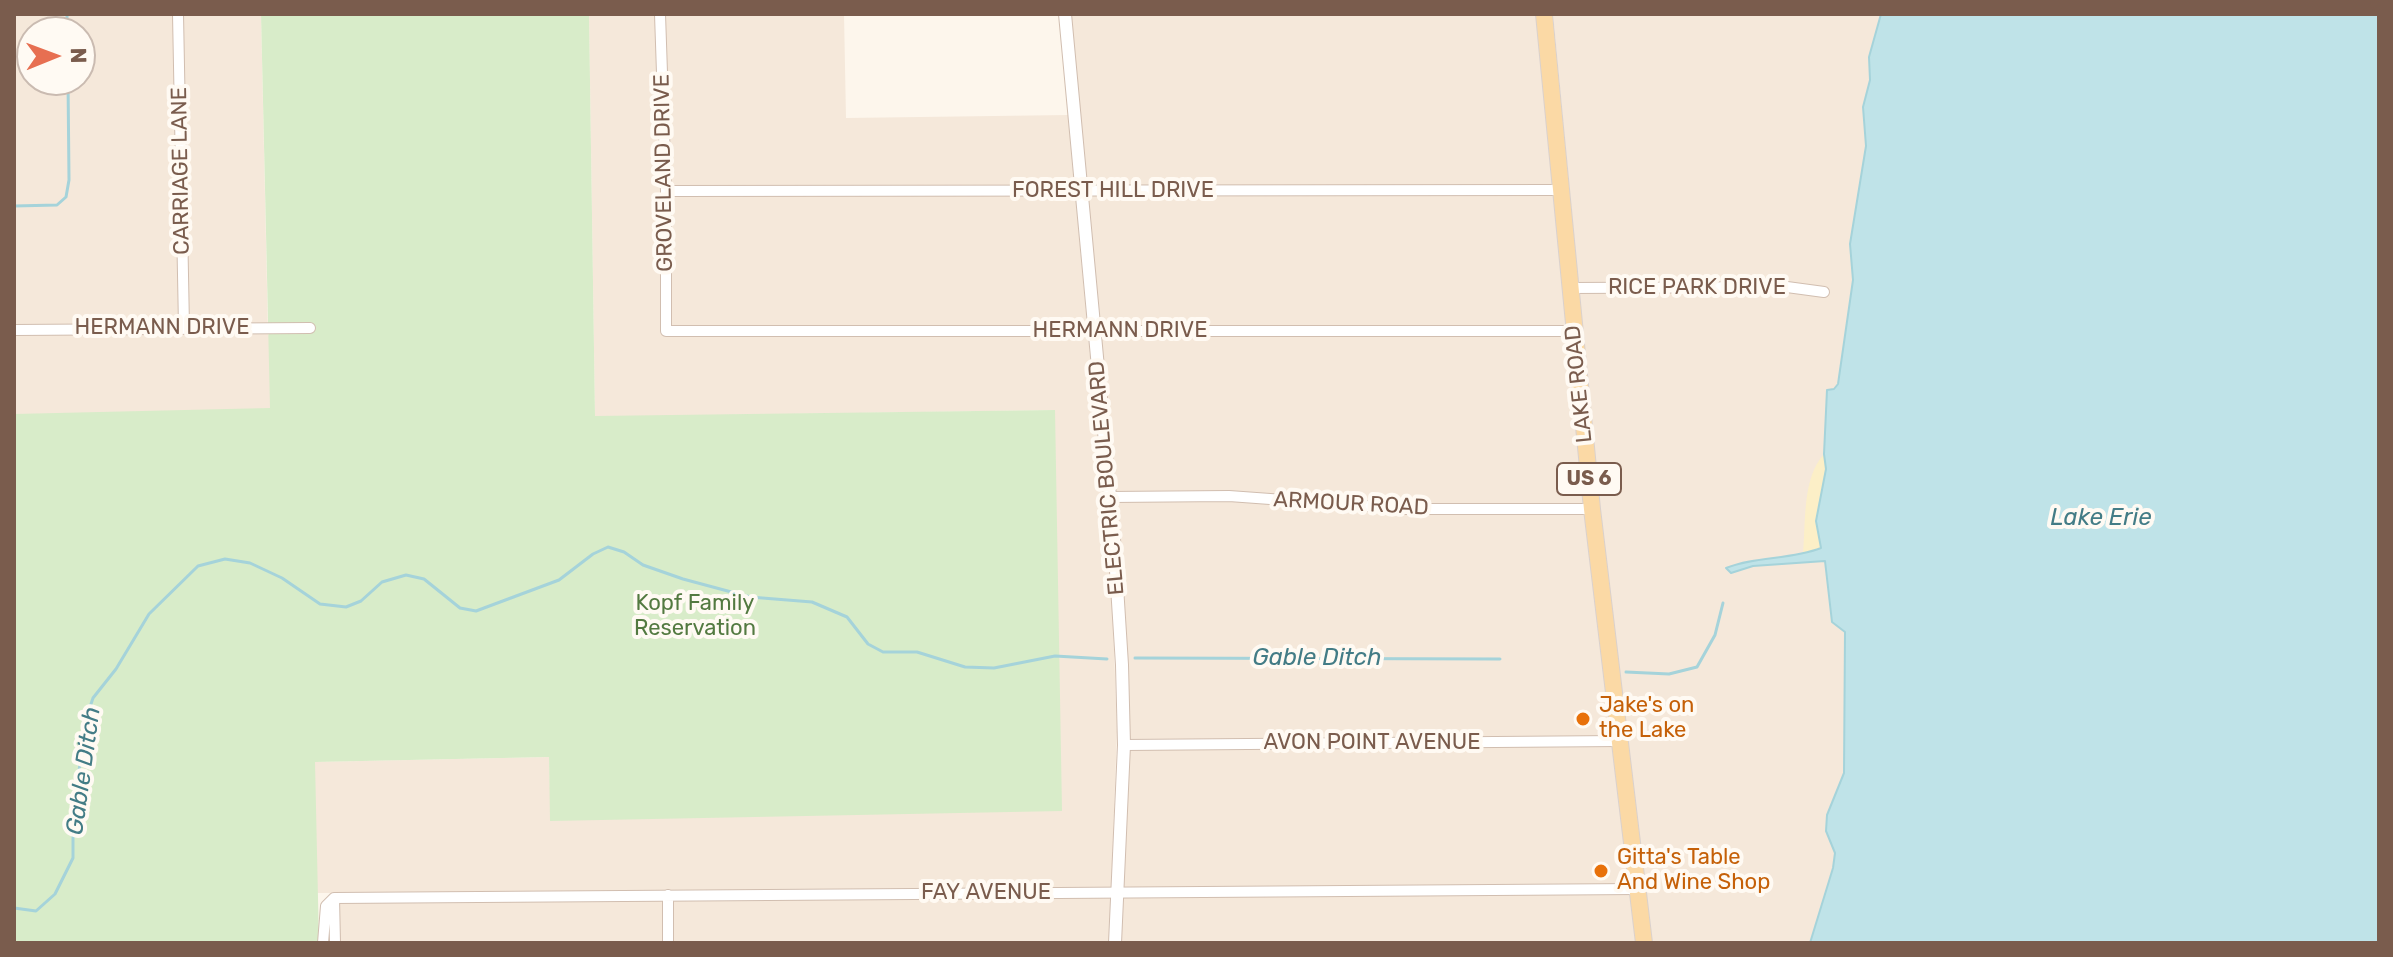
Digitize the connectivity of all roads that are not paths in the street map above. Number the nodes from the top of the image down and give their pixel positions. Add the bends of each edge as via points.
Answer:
1 (178, 14) edge
2 (660, 14) edge
3 (1065, 14) edge
4 (1544, 14) edge
5 (1560, 190) junction
6 (666, 191) junction
7 (1081, 191) junction
8 (1570, 288) junction
9 (1824, 292) dead end
10 (184, 327) junction
11 (310, 328) dead end
12 (14, 330) edge
13 (666, 331) joint
14 (1095, 331) junction
15 (1574, 331) junction
16 (1110, 497) junction
17 (1592, 509) junction
18 (1619, 741) junction
19 (1124, 745) junction
20 (1637, 889) junction
21 (1118, 893) junction
22 (668, 895) junction
23 (334, 898) junction
24 (323, 943) edge
25 (335, 943) edge
26 (668, 943) edge
27 (1115, 943) edge
28 (1644, 943) edge

1 - 10 street, CARRIAGE LANE
2 - 6 street, GROVELAND DRIVE
3 - 7 street, ELECTRIC BOULEVARD
4 - 5 main road, LAKE ROAD / US 6
5 - 7 street, FOREST HILL DRIVE
5 - 8 main road, LAKE ROAD / US 6
6 - 7 street, FOREST HILL DRIVE
6 - 13 street, GROVELAND DRIVE
7 - 14 street, ELECTRIC BOULEVARD
8 - 9 street, RICE PARK DRIVE via 1787,287
8 - 15 main road, LAKE ROAD / US 6
10 - 11 street, HERMANN DRIVE
10 - 12 street, HERMANN DRIVE
13 - 14 street, HERMANN DRIVE
14 - 15 street, HERMANN DRIVE
14 - 16 street, ELECTRIC BOULEVARD
15 - 17 main road, LAKE ROAD / US 6
16 - 17 street, ARMOUR ROAD via 1229,496 1407,509
16 - 19 street, ELECTRIC BOULEVARD
17 - 18 main road, LAKE ROAD / US 6
18 - 19 street, AVON POINT AVENUE
18 - 20 main road, LAKE ROAD / US 6
19 - 21 street, ELECTRIC BOULEVARD
20 - 21 street, FAY AVENUE
20 - 28 main road, LAKE ROAD / US 6
21 - 22 street, FAY AVENUE
21 - 27 street, ELECTRIC BOULEVARD
22 - 23 street, FAY AVENUE
22 - 26 street
23 - 24 street via 326,906
23 - 25 street

